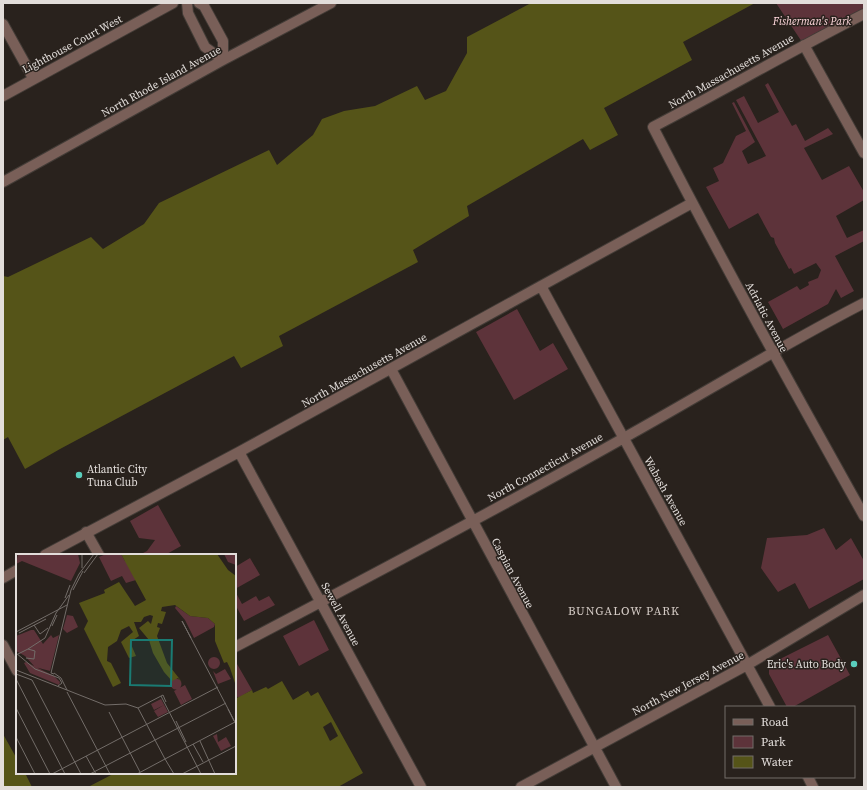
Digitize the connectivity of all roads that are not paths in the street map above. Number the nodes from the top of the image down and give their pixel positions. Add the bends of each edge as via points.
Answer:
1 (173, 3) edge
2 (188, 3) edge
3 (199, 3) edge
4 (331, 3) edge
5 (864, 14) edge
6 (3, 24) edge
7 (804, 45) junction
8 (223, 60) junction
9 (33, 78) junction
10 (3, 96) edge
11 (653, 127) joint
12 (864, 153) edge
13 (4, 180) edge
14 (692, 203) junction
15 (541, 286) junction
16 (864, 302) edge
17 (772, 352) junction
18 (391, 369) junction
19 (623, 439) junction
20 (239, 452) junction
21 (864, 516) edge
22 (472, 521) junction
23 (86, 532) junction
24 (47, 554) edge
25 (97, 554) edge
26 (16, 571) edge
27 (3, 578) edge
28 (864, 595) edge
29 (321, 602) junction
30 (3, 645) edge
31 (236, 646) edge
32 (747, 665) junction
33 (16, 669) edge
34 (769, 706) edge
35 (594, 748) junction
36 (808, 778) edge
37 (421, 787) edge
38 (521, 787) edge
39 (616, 787) edge
40 (813, 787) edge

1 - 9 street, Lighthouse Court West
2 - 8 street via 188,13 205,47
3 - 8 street via 204,6 223,41
4 - 8 street, North Rhode Island Avenue
5 - 7 street, North Massachusetts Avenue
6 - 9 street
7 - 11 street, North Massachusetts Avenue
7 - 12 street
8 - 13 street, North Rhode Island Avenue
9 - 10 street, Lighthouse Court West
11 - 14 street, Adriatic Avenue
14 - 15 street, North Massachusetts Avenue
14 - 17 street, Adriatic Avenue
15 - 18 street, North Massachusetts Avenue
15 - 19 street, Wabash Avenue
16 - 17 street, North Connecticut Avenue
17 - 19 street, North Connecticut Avenue
17 - 21 street, Adriatic Avenue
18 - 20 street, North Massachusetts Avenue
18 - 22 street, Caspian Avenue
19 - 22 street, North Connecticut Avenue
19 - 32 street, Wabash Avenue
20 - 23 street, North Massachusetts Avenue
20 - 29 street, Sewell Avenue
22 - 29 street, North Connecticut Avenue
22 - 35 street, Caspian Avenue
23 - 24 street, North Massachusetts Avenue
23 - 25 street
26 - 27 street
28 - 32 street, North New Jersey Avenue
29 - 31 street, North Connecticut Avenue
29 - 37 street, Sewell Avenue
30 - 33 street
32 - 34 street, Wabash Avenue
32 - 35 street, North New Jersey Avenue
35 - 38 street, North New Jersey Avenue
35 - 39 street, Caspian Avenue
36 - 40 street

